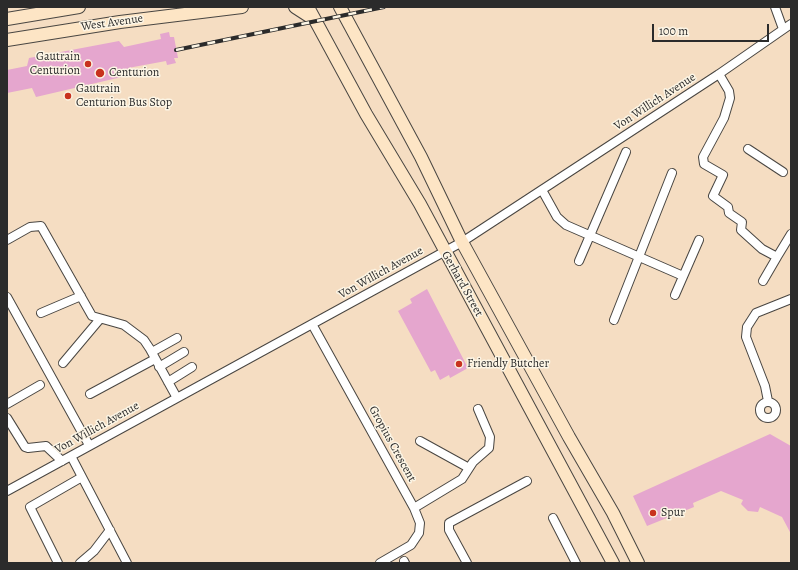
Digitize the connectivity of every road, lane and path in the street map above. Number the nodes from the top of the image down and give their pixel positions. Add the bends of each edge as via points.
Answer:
1 (79, 7) edge
2 (242, 7) edge
3 (296, 7) edge
4 (308, 7) edge
5 (340, 7) edge
6 (775, 7) edge
7 (7, 19) edge
8 (318, 23) junction
9 (791, 24) edge
10 (783, 29) junction
11 (7, 40) edge
12 (719, 74) junction
13 (748, 149) dead end
14 (626, 152) dead end
15 (783, 172) dead end
16 (672, 173) dead end
17 (542, 190) junction
18 (791, 234) edge
19 (591, 235) junction
20 (7, 240) edge
21 (699, 240) dead end
22 (462, 242) junction
23 (788, 245) edge
24 (444, 252) junction
25 (638, 256) junction
26 (777, 257) junction
27 (579, 261) dead end
28 (683, 276) junction
29 (763, 281) dead end
30 (675, 295) dead end
31 (81, 296) junction
32 (7, 297) edge
33 (791, 299) edge
34 (40, 313) dead end
35 (100, 319) junction
36 (614, 320) dead end
37 (312, 324) junction
38 (177, 338) dead end
39 (184, 352) dead end
40 (153, 355) junction
41 (63, 363) dead end
42 (159, 367) junction
43 (192, 368) dead end
44 (168, 382) junction
45 (40, 385) dead end
46 (90, 394) dead end
47 (177, 398) junction
48 (768, 401) dead end
49 (7, 404) edge
50 (478, 409) dead end
51 (7, 418) edge
52 (420, 441) dead end
53 (89, 445) junction
54 (71, 456) junction
55 (62, 461) junction
56 (469, 468) junction
57 (82, 477) junction
58 (527, 481) dead end
59 (7, 491) edge
60 (414, 508) junction
61 (553, 518) dead end
62 (110, 530) junction
63 (58, 563) edge
64 (80, 563) edge
65 (127, 563) edge
66 (380, 563) edge
67 (468, 563) edge
68 (576, 563) edge
69 (613, 563) edge
70 (638, 563) edge

1 - 7 street, West Avenue
2 - 11 street, West Avenue via 120,22
3 - 8 street
4 - 8 street, Gerhard Street
5 - 22 street, Gerhard Street via 421,157
6 - 10 street
8 - 24 street, Gerhard Street via 366,114 420,204
9 - 10 street, Von Willich Avenue
10 - 12 street, Von Willich Avenue
12 - 17 street, Von Willich Avenue
12 - 26 street via 729,91 730,98 724,118 703,158 704,164 723,175 713,196 742,222 742,230 762,249
13 - 15 street
14 - 19 street
16 - 25 street
17 - 19 street via 559,220
17 - 22 street, Von Willich Avenue
18 - 23 street
19 - 25 street
19 - 27 street
20 - 31 street via 30,227 41,226
21 - 28 street
22 - 24 street, Von Willich Avenue
22 - 70 street, Gerhard Street via 613,513
23 - 26 street
24 - 37 street, Von Willich Avenue
24 - 69 street, Gerhard Street
25 - 28 street
25 - 36 street
26 - 29 street
28 - 30 street
31 - 34 street
31 - 35 street via 92,316
32 - 53 street
33 - 48 street via 756,313 747,328 746,337 765,386
35 - 40 street via 128,327 144,340
35 - 41 street
37 - 47 street, Von Willich Avenue
37 - 60 street, Gropius Crescent
38 - 40 street
39 - 42 street
40 - 42 street
40 - 46 street
42 - 44 street
43 - 44 street
44 - 47 street
45 - 49 street
47 - 53 street, Von Willich Avenue
50 - 56 street via 490,444
51 - 55 street via 25,447 46,446
52 - 56 street
53 - 54 street, Von Willich Avenue
54 - 55 street, Von Willich Avenue
54 - 57 street
55 - 59 street, Von Willich Avenue
56 - 60 street via 462,479
57 - 62 street
57 - 63 street via 29,508
58 - 67 street via 449,523 449,530
60 - 66 street, Gropius Crescent via 420,528 417,539 401,552
61 - 68 street
62 - 64 street via 94,551
62 - 65 street

